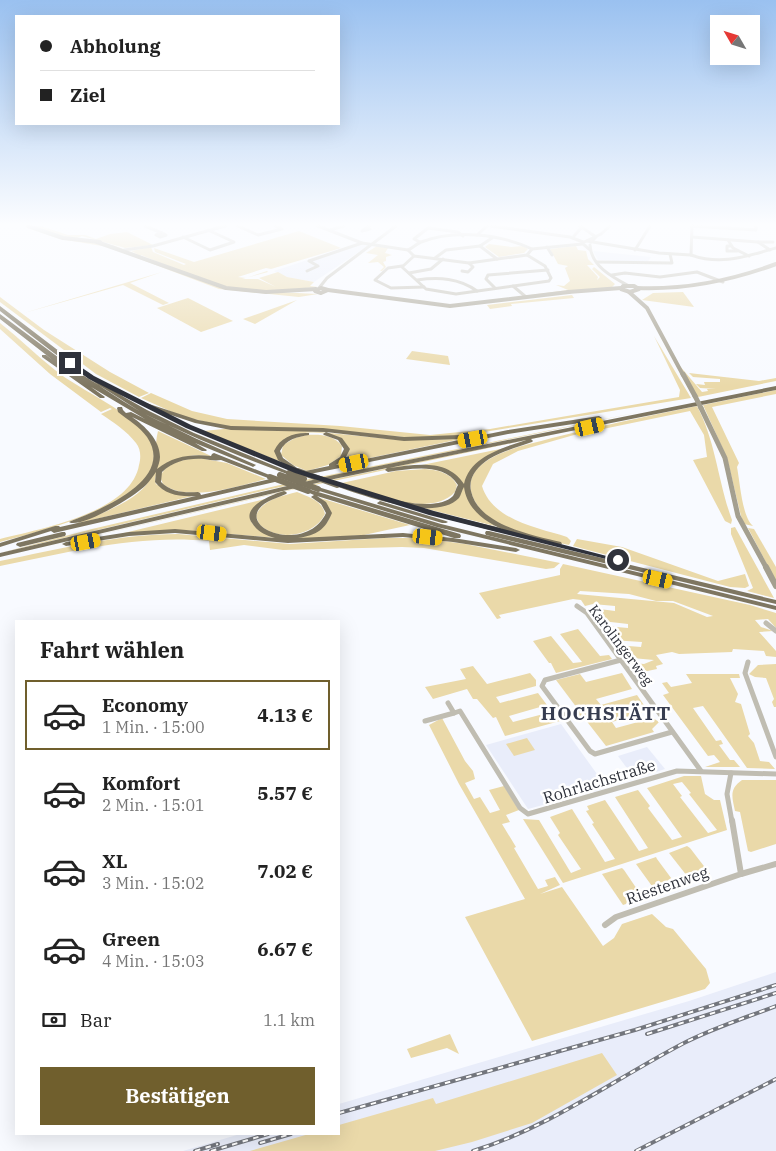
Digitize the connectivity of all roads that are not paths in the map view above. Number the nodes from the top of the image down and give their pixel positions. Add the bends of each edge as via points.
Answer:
1 (203, 280) edge
2 (327, 280) edge
3 (374, 280) edge
4 (417, 280) edge
5 (452, 280) edge
6 (487, 280) edge
7 (550, 280) edge
8 (718, 280) edge
9 (729, 280) edge
10 (621, 281) joint
11 (324, 282) junction
12 (722, 282) junction
13 (513, 286) junction
14 (629, 286) junction
15 (424, 287) junction
16 (495, 288) junction
17 (623, 288) junction
18 (317, 290) junction
19 (326, 290) junction
20 (637, 290) junction
21 (477, 291) junction
22 (629, 292) junction
23 (525, 296) junction
24 (637, 297) junction
25 (0, 308) edge
26 (0, 316) edge
27 (776, 384) edge
28 (776, 388) edge
29 (126, 403) junction
30 (146, 405) junction
31 (601, 418) junction
32 (618, 419) junction
33 (508, 432) junction
34 (530, 441) junction
35 (233, 463) junction
36 (388, 470) junction
37 (298, 471) junction
38 (316, 471) junction
39 (227, 491) junction
40 (284, 492) junction
41 (306, 492) junction
42 (392, 502) junction
43 (15, 541) junction
44 (545, 541) junction
45 (66, 544) junction
46 (0, 545) edge
47 (0, 550) edge
48 (516, 550) junction
49 (561, 553) junction
50 (572, 555) junction
51 (0, 556) edge
52 (776, 586) edge
53 (773, 605) edge
54 (577, 606) dead end
55 (766, 623) dead end
56 (776, 631) edge
57 (621, 660) junction
58 (748, 662) dead end
59 (448, 702) dead end
60 (454, 712) junction
61 (424, 721) dead end
62 (672, 732) junction
63 (776, 757) edge
64 (701, 771) junction
65 (731, 773) junction
66 (776, 774) edge
67 (776, 864) edge
68 (741, 874) junction
69 (605, 925) dead end

1 - 18 main road via 226,288 253,292
2 - 11 street
3 - 15 street via 383,286 408,290
4 - 15 street
5 - 21 street via 466,282
6 - 16 street
7 - 13 street
8 - 12 street
9 - 12 main road
10 - 14 street
10 - 17 street
11 - 18 street
11 - 19 street
12 - 20 main road
13 - 16 street
13 - 23 street
14 - 17 main road
14 - 20 main road
15 - 21 street via 456,294
16 - 21 street
17 - 22 main road
17 - 23 main road
18 - 19 main road
19 - 23 main road via 435,305 474,304
20 - 22 main road
20 - 24 main road
22 - 24 main road
24 - 52 main road, bridge via 647,308 701,408 725,458 738,516
25 - 29 highway
26 - 29 highway via 51,363
27 - 31 highway
28 - 32 highway
29 - 30 highway
29 - 35 highway via 170,435
29 - 43 highway via 120,410 145,431 154,444 156,460 147,479 129,496 106,509
29 - 49 highway, bridge via 203,438 327,487
29 - 49 highway, bridge via 202,444 318,489 406,517
30 - 33 highway via 197,422 237,429 323,430 418,439
30 - 37 highway via 210,436
31 - 33 highway
31 - 47 highway via 263,487
32 - 34 highway
32 - 51 highway via 279,489
33 - 38 highway
34 - 36 highway
34 - 44 highway via 494,454 480,463 469,476 467,490 476,508 492,521
35 - 39 highway via 207,457 185,458 165,466 157,477 162,486 178,493
35 - 41 highway, bridge
36 - 40 highway
36 - 42 highway via 438,468 454,476 461,485 457,496 439,504 422,506
37 - 38 highway via 278,456 282,442 308,434 325,434 340,439 346,447 345,455 335,464
37 - 42 highway, bridge
38 - 39 highway
39 - 43 highway
40 - 41 highway via 261,503 252,517 262,530 290,536 314,531 328,518 324,503
40 - 45 highway
41 - 48 highway
42 - 44 highway
43 - 46 highway
44 - 49 highway
45 - 48 highway via 175,531 288,541 403,535
45 - 51 highway
48 - 49 highway
49 - 50 highway
49 - 50 highway
50 - 53 highway via 602,568
50 - 53 highway via 630,563 636,568
54 - 57 street, Karolingerweg via 586,613
55 - 56 street
57 - 62 street, Karolingerweg
57 - 62 street via 545,680 542,686 595,754
58 - 63 street via 745,673
59 - 60 street, Rohrlachstraße
60 - 61 street
60 - 64 street, Rohrlachstraße via 460,711 520,808 528,814 677,771
62 - 64 street, Karolingerweg
64 - 65 street, Rohrlachstraße
65 - 66 street, Rohrlachstraße
65 - 68 street via 727,794
67 - 68 street, Riestenweg
68 - 69 street, Riestenweg via 616,917

